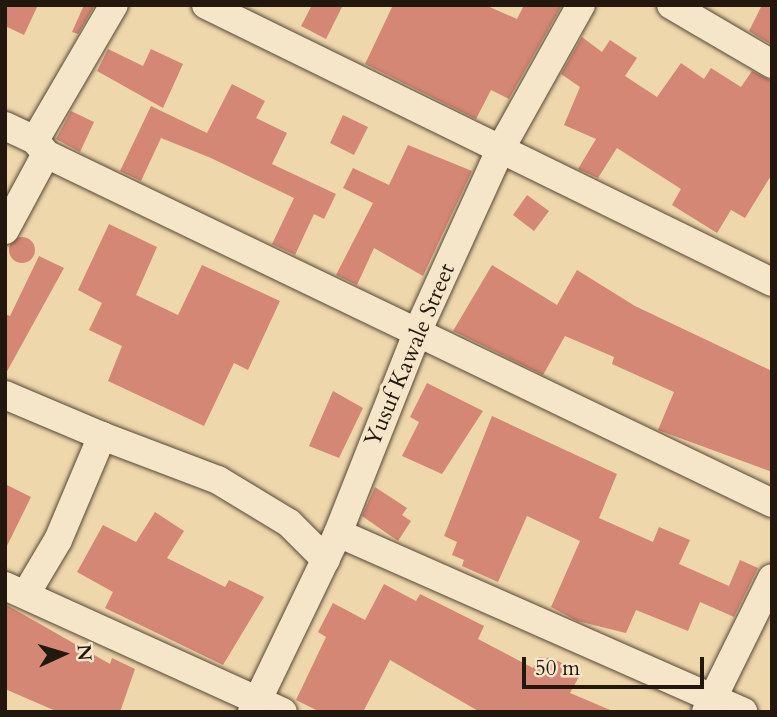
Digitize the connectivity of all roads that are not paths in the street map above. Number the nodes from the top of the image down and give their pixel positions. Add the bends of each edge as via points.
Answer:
1 (114, 5) edge
2 (206, 5) edge
3 (581, 5) edge
4 (671, 5) edge
5 (772, 64) edge
6 (5, 126) edge
7 (40, 147) junction
8 (501, 148) junction
9 (5, 230) edge
10 (772, 282) edge
11 (419, 328) junction
12 (5, 395) edge
13 (102, 436) junction
14 (772, 503) edge
15 (338, 533) junction
16 (326, 560) junction
17 (772, 578) edge
18 (16, 590) edge
19 (710, 704) edge
20 (256, 705) edge
21 (283, 712) edge
22 (743, 712) edge

1 - 7 street
2 - 8 street
3 - 8 street, Yusuf Kawale Street
4 - 5 street
6 - 7 street
7 - 9 street
7 - 11 street
8 - 10 street
8 - 11 street, Yusuf Kawale Street
11 - 14 street
11 - 15 street, Yusuf Kawale Street
12 - 13 street
13 - 16 street via 218,480 289,523
13 - 18 street via 64,528
15 - 16 street, Yusuf Kawale Street
15 - 19 street
16 - 20 street, Yusuf Kawale Street
17 - 19 street
18 - 20 street
19 - 22 street
20 - 21 street

